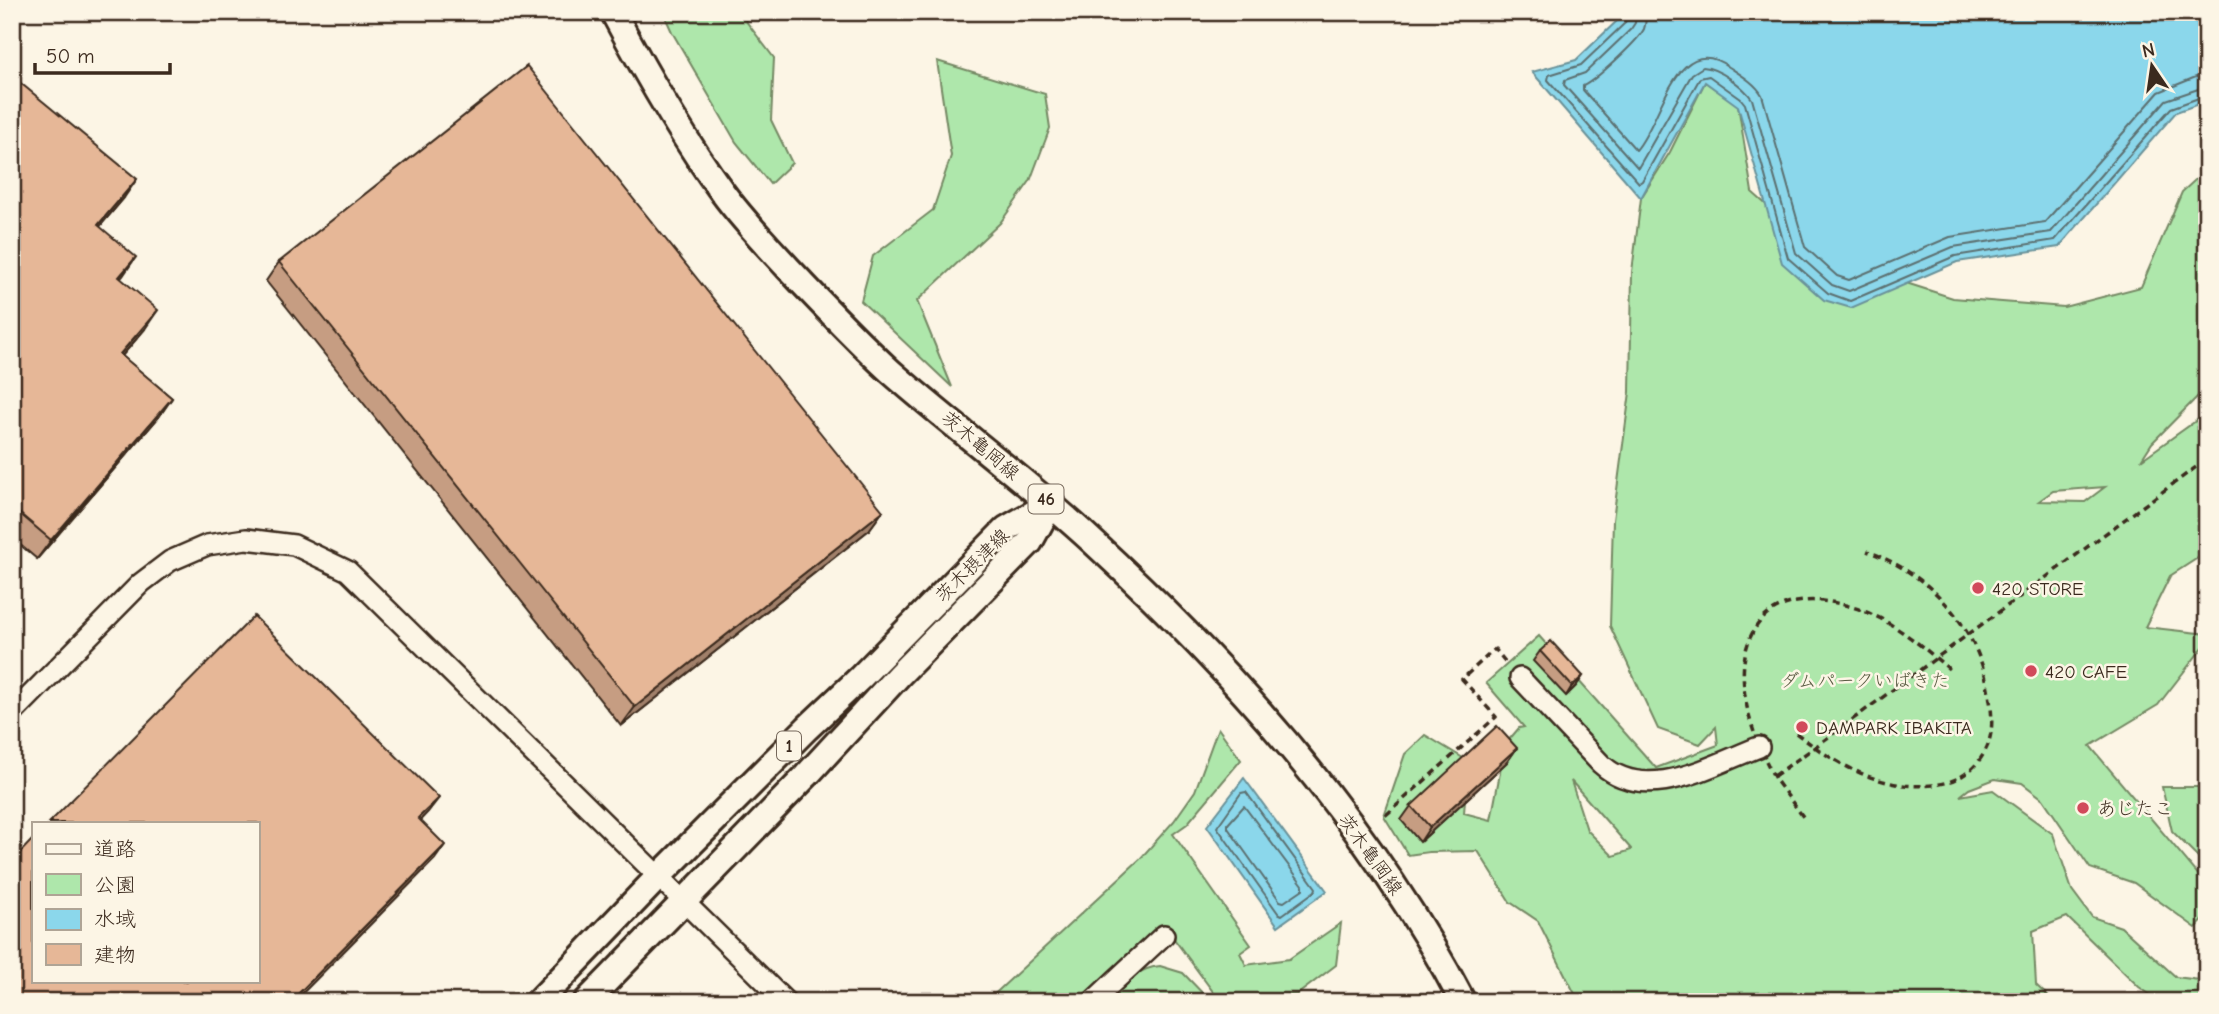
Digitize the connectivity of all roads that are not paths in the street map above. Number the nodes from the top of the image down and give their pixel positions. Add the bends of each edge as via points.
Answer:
1 (613, 12) edge
2 (1051, 503) junction
3 (1520, 678) road end
4 (12, 714) edge
5 (1759, 747) road end
6 (658, 877) junction
7 (683, 902) junction
8 (1154, 938) dead end
9 (538, 1002) edge
10 (586, 1002) edge
11 (786, 1002) edge
12 (1092, 1002) edge
13 (1463, 1002) edge

1 - 2 main road, 茨木亀岡線 / 46 via 663,102 723,194 756,233 891,372
2 - 6 main road, 茨木摂津線 / 1 via 1006,528
2 - 7 main road, 茨木摂津線 / 1 via 1030,542
2 - 13 main road, 茨木亀岡線 / 46 via 1161,607 1293,752 1386,873
3 - 5 street via 1601,764 1625,779 1673,779
4 - 6 street via 141,583 170,561 207,545 246,539 294,545 348,571
6 - 7 street
6 - 9 main road, 茨木摂津線 / 1
7 - 10 main road, 茨木摂津線 / 1
7 - 11 street
8 - 12 street

